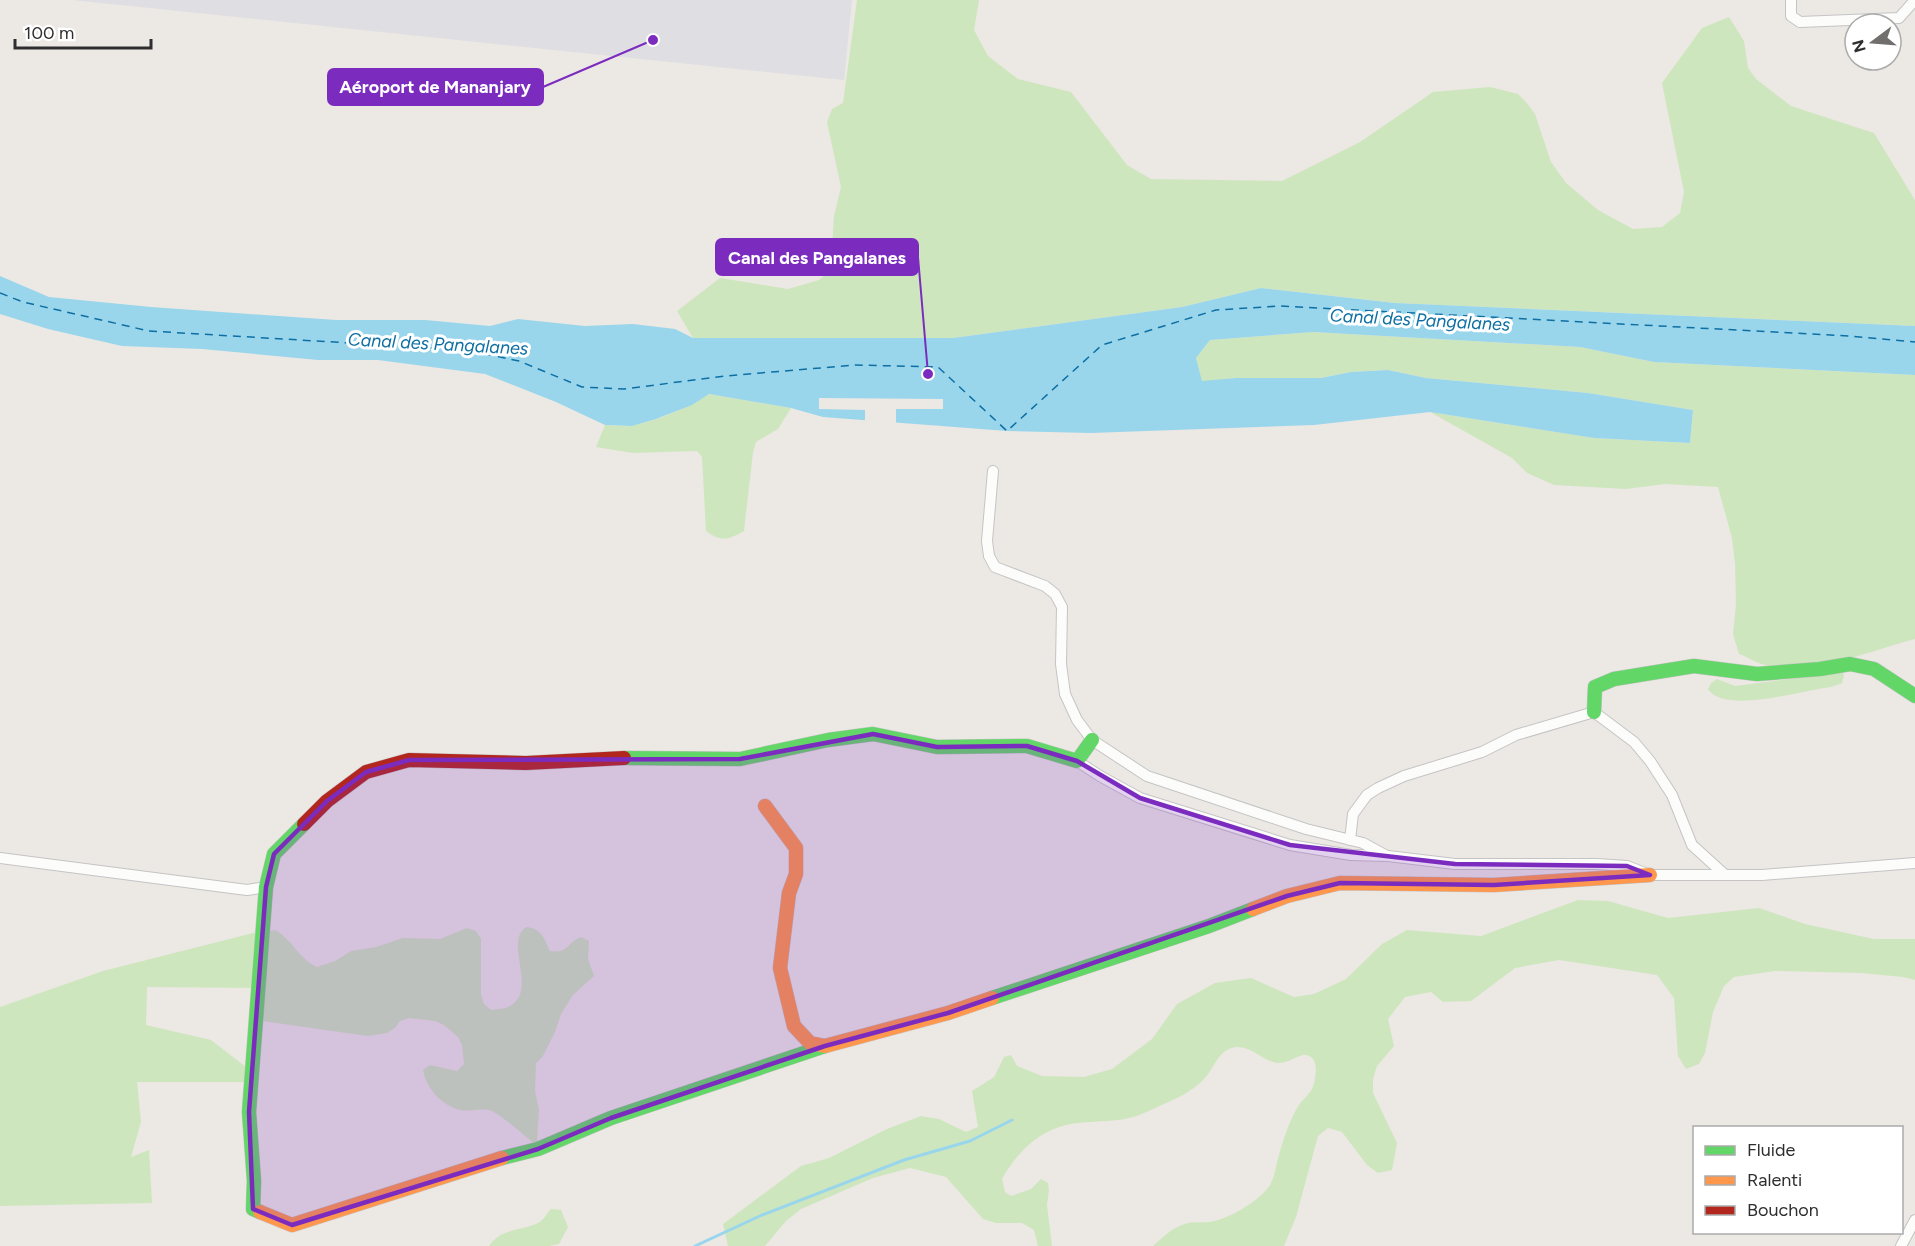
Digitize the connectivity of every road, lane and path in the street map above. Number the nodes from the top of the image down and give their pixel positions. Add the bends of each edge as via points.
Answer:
1 (1791, 0) edge
2 (1915, 0) edge
3 (993, 471) dead end
4 (1915, 696) edge
5 (1594, 712) junction
6 (1092, 740) junction
7 (1077, 761) junction
8 (765, 806) dead end
9 (1350, 840) junction
10 (1388, 856) junction
11 (0, 858) edge
12 (1915, 863) edge
13 (1650, 874) junction
14 (1724, 874) junction
15 (266, 887) junction
16 (825, 1046) junction
17 (1915, 1220) edge
18 (1901, 1246) edge

1 - 2 street via 1791,16 1800,22 1899,18
3 - 6 street via 989,556 995,567 1045,586 1055,594 1062,607 1065,694
4 - 5 street via 1874,669 1850,664 1757,674 1694,666 1614,679 1595,687
5 - 9 street via 1516,735 1482,752 1378,788 1353,813
5 - 14 street via 1634,742 1650,761 1671,795 1692,845
6 - 7 street
6 - 9 street via 1147,776
7 - 10 street via 1140,798 1290,845 1352,855
7 - 15 street via 1027,746 937,747 873,734 740,759 606,758 526,763 409,760 366,772 327,801 274,854
8 - 16 street via 796,848 796,874 789,893 780,968 794,1026 810,1043
9 - 10 street
10 - 13 street via 1455,864 1627,866
11 - 15 street via 247,890
12 - 14 street via 1762,875
13 - 14 street
13 - 16 street via 1494,885 1340,883 1287,896 948,1013
15 - 16 street via 249,1112 253,1209 292,1226 538,1149 611,1118
17 - 18 street

